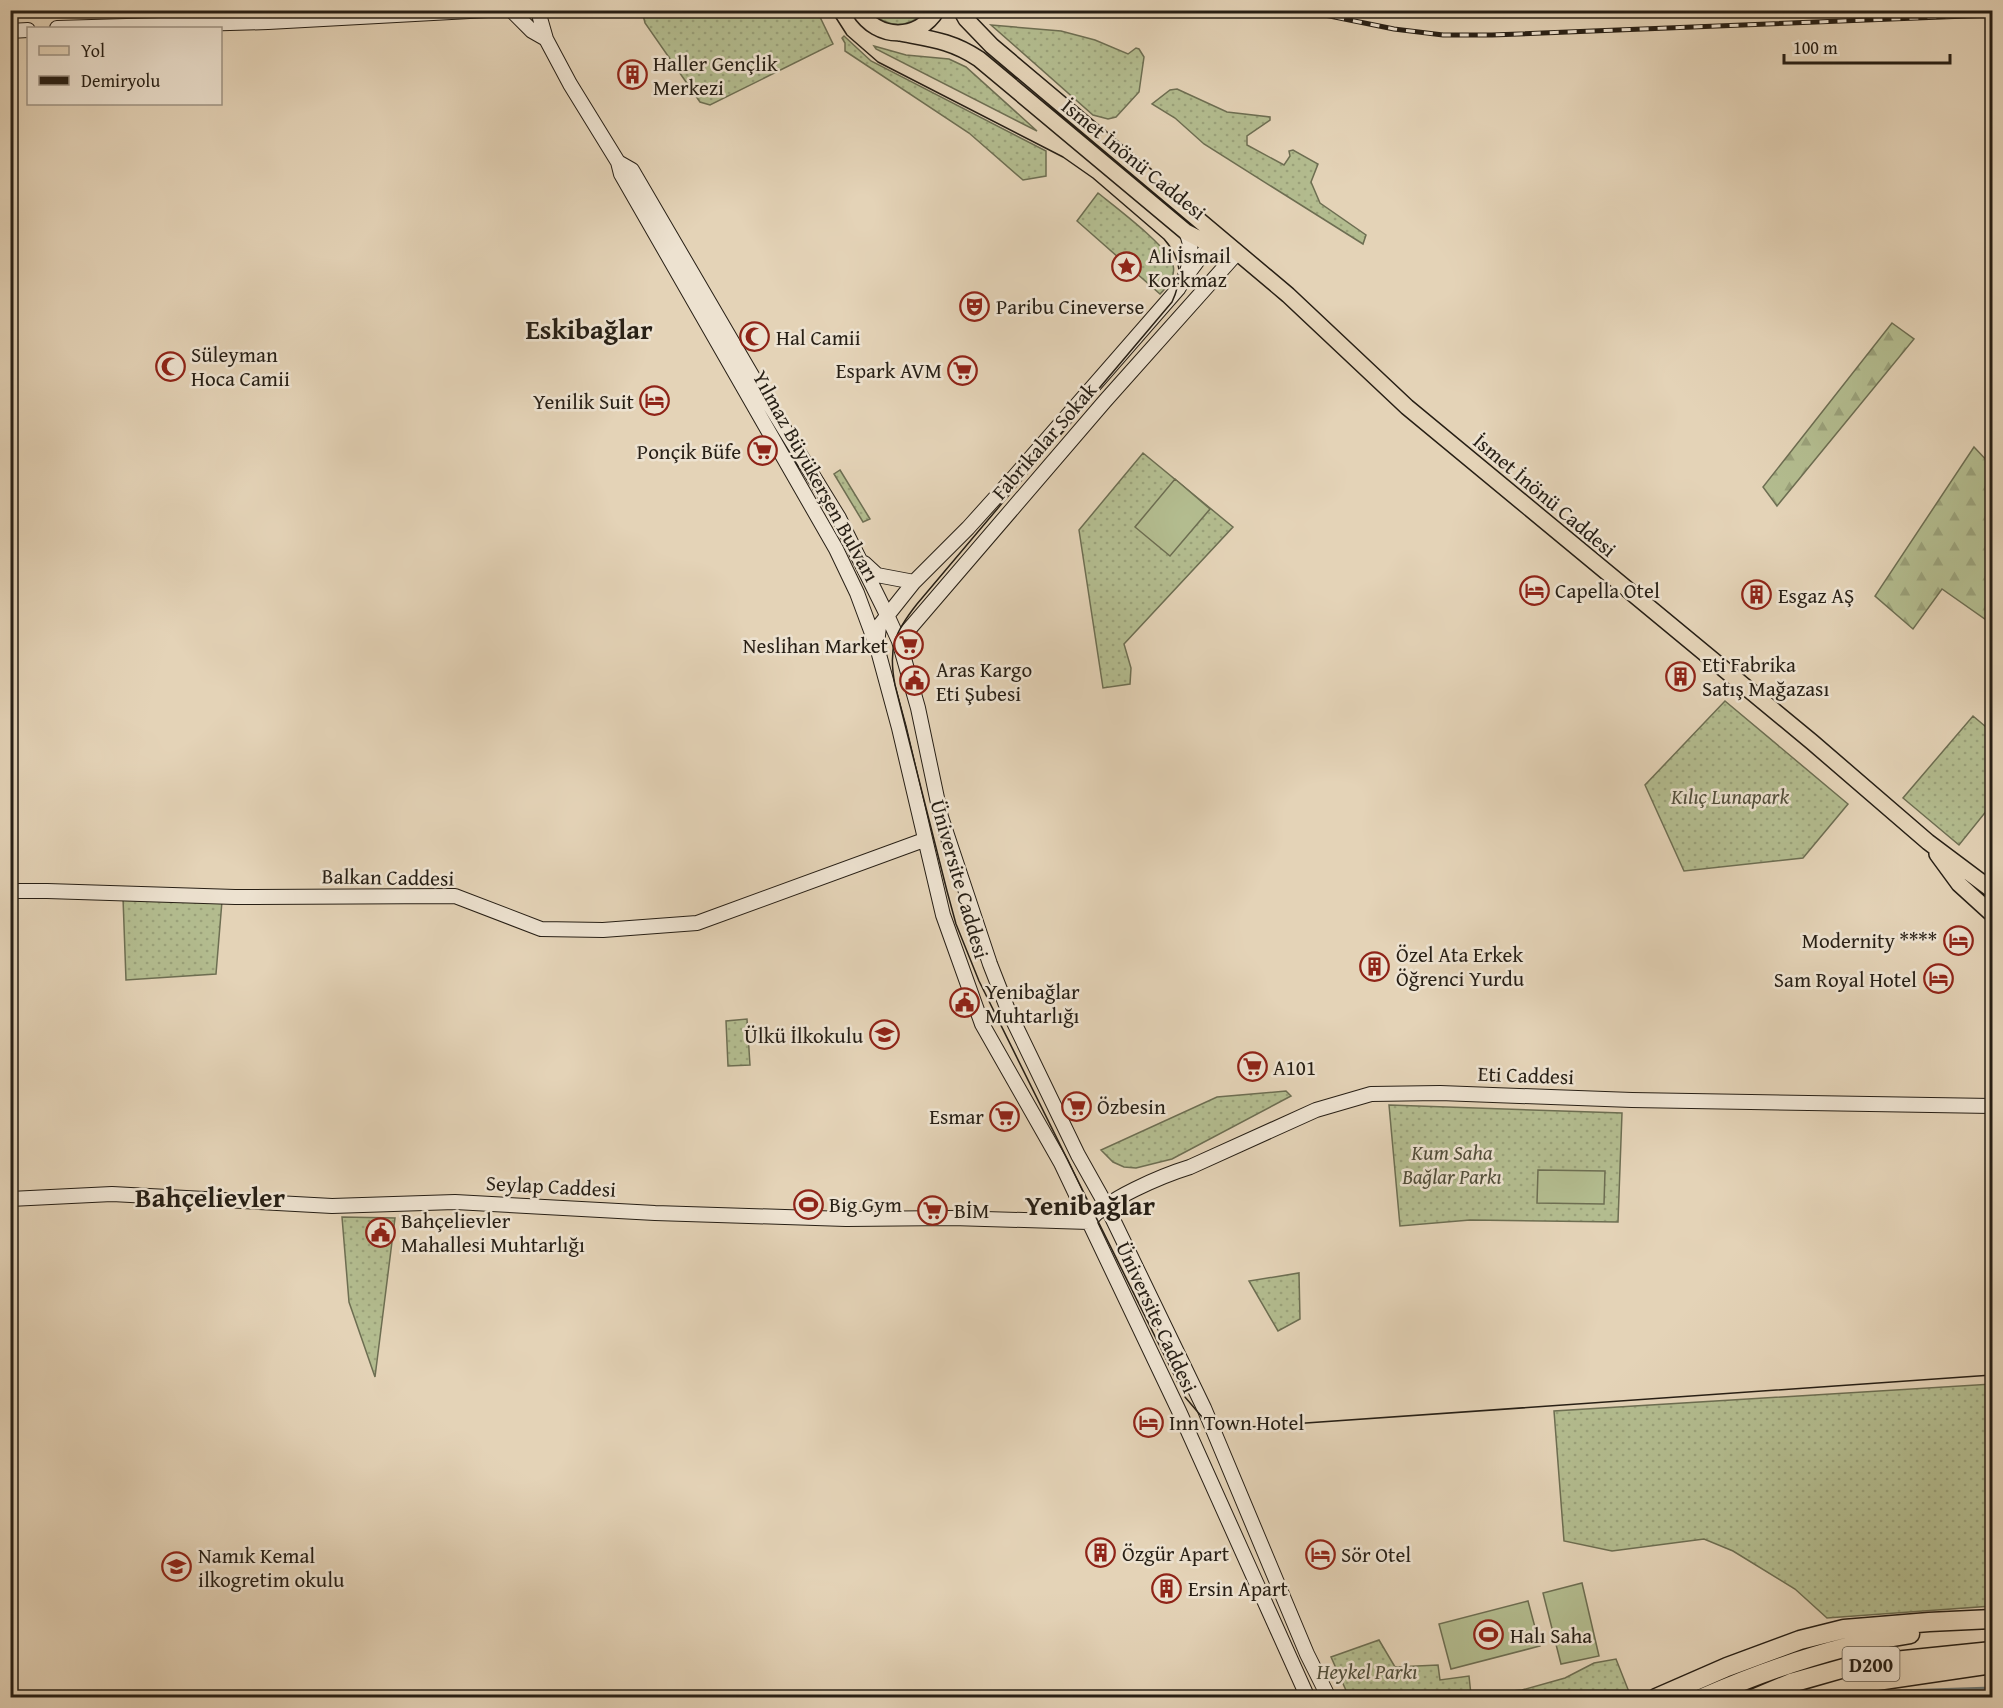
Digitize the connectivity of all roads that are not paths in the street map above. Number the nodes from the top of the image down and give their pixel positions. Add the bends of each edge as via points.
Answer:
1 (488, 10) edge
2 (512, 10) edge
3 (937, 10) edge
4 (961, 10) edge
5 (857, 11) edge
6 (539, 13) edge
7 (92, 27) edge
8 (27, 30) edge
9 (10, 31) edge
10 (900, 33) junction
11 (546, 39) junction
12 (618, 162) junction
13 (1186, 232) junction
14 (1212, 240) junction
15 (1234, 257) junction
16 (1184, 280) junction
17 (861, 560) junction
18 (914, 582) junction
19 (887, 615) junction
20 (875, 639) junction
21 (899, 641) junction
22 (924, 840) junction
23 (1928, 842) junction
24 (1992, 890) edge
25 (10, 891) edge
26 (1992, 914) edge
27 (1992, 1106) edge
28 (10, 1199) edge
29 (1106, 1205) junction
30 (1089, 1222) junction
31 (1992, 1619) edge
32 (1992, 1624) edge
33 (1992, 1651) edge
34 (1992, 1664) edge
35 (1308, 1698) edge
36 (1329, 1698) edge
37 (1656, 1698) edge
38 (1702, 1698) edge
39 (1755, 1698) edge
40 (1811, 1698) edge

1 - 7 main road
2 - 11 main road
3 - 10 main road via 924,25
4 - 14 main road, İsmet İnönü Caddesi via 992,46
5 - 10 main road, İsmet İnönü Caddesi via 877,28
6 - 11 main road
8 - 9 main road
10 - 13 main road, İsmet İnönü Caddesi via 942,40 979,59
11 - 12 main road
12 - 17 main road, Yılmaz Büyükerşen Bulvarı via 632,170
12 - 20 main road, Yılmaz Büyükerşen Bulvarı via 621,174 836,549
13 - 14 main road, İsmet İnönü Caddesi
13 - 16 main road, Fabrikalar Sokak via 1191,257
14 - 15 main road, İsmet İnönü Caddesi
14 - 16 main road, Fabrikalar Sokak
15 - 21 main road, Fabrikalar Sokak
15 - 23 main road, İsmet İnönü Caddesi via 1334,338 1402,403
16 - 18 main road, Fabrikalar Sokak via 1014,477
17 - 18 main road via 877,575
17 - 19 main road, Yılmaz Büyükerşen Bulvarı
18 - 19 main road, Fabrikalar Sokak
19 - 20 main road, Fabrikalar Sokak
19 - 21 main road, Yılmaz Büyükerşen Bulvarı
20 - 21 main road
20 - 22 main road, Üniversite Caddesi
21 - 29 main road, Üniversite Caddesi via 941,817 990,964 1043,1083
22 - 25 main road, Balkan Caddesi via 698,923 603,930 541,929 455,896 235,897
22 - 30 main road, Üniversite Caddesi via 943,915 982,1024 1061,1163
23 - 24 main road
23 - 26 main road via 1959,884
27 - 29 main road, Eti Caddesi via 1371,1094 1316,1110
28 - 30 main road, Seylap Caddesi via 112,1194 332,1206 455,1202 846,1219
29 - 30 main road, Eti Caddesi
29 - 36 main road, Üniversite Caddesi via 1204,1408
30 - 35 main road, Üniversite Caddesi
31 - 37 highway via 1844,1629 1800,1640
32 - 38 highway, D200 via 1870,1641
33 - 39 highway, D200 via 1855,1665
34 - 40 highway via 1863,1683

